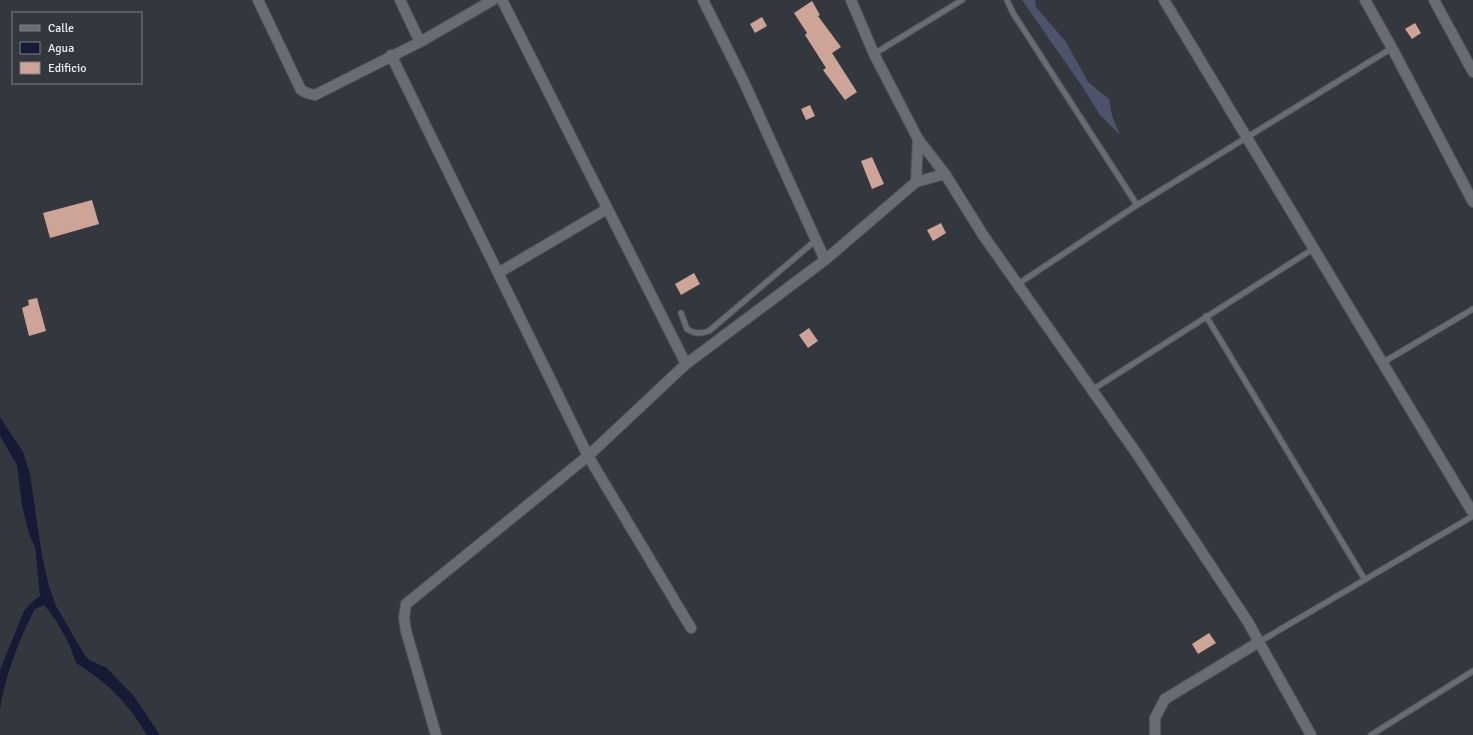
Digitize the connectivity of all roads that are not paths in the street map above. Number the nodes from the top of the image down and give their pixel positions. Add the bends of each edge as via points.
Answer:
1 (258, 0) edge
2 (400, 0) edge
3 (493, 0) edge
4 (502, 0) edge
5 (703, 0) edge
6 (851, 0) edge
7 (962, 0) edge
8 (1007, 0) edge
9 (1164, 0) edge
10 (1365, 0) edge
11 (1434, 0) edge
12 (420, 42) junction
13 (1392, 48) junction
14 (874, 54) junction
15 (391, 55) junction
16 (1470, 60) edge
17 (1473, 72) edge
18 (1246, 138) junction
19 (918, 139) junction
20 (945, 174) junction
21 (916, 182) junction
22 (1473, 202) edge
23 (1137, 205) junction
24 (607, 208) junction
25 (816, 240) junction
26 (1313, 249) junction
27 (825, 260) junction
28 (498, 273) junction
29 (1018, 284) junction
30 (1473, 309) edge
31 (681, 313) dead end
32 (1206, 316) junction
33 (1382, 363) junction
34 (686, 364) junction
35 (1092, 390) junction
36 (588, 456) junction
37 (1473, 514) edge
38 (1365, 580) junction
39 (691, 628) dead end
40 (1259, 642) junction
41 (1473, 671) edge
42 (436, 735) edge
43 (1156, 735) edge
44 (1311, 735) edge
45 (1371, 735) edge

1 - 15 street via 301,90 307,94 315,95
2 - 12 street
3 - 12 street
4 - 24 street
5 - 25 street via 743,80
6 - 14 street
7 - 14 lane
8 - 23 lane
9 - 18 street
10 - 13 street
11 - 16 street
12 - 15 street
13 - 18 lane
13 - 22 street
14 - 19 street
15 - 28 street
16 - 17 street
18 - 23 lane
18 - 26 street
19 - 20 street
19 - 21 street
20 - 21 street
20 - 29 street via 983,235
21 - 27 street
23 - 29 lane
24 - 28 street
24 - 34 street
25 - 27 street
25 - 31 lane via 709,332 694,333 687,329
26 - 32 lane
26 - 33 street
27 - 34 street
28 - 36 street
29 - 35 street
30 - 33 lane
32 - 35 lane
32 - 38 lane
33 - 37 street
34 - 36 street
35 - 40 street
36 - 39 street
36 - 42 street via 406,604 406,631
37 - 38 lane
38 - 40 lane
40 - 43 street via 1165,699 1156,718
40 - 44 street
41 - 45 lane

